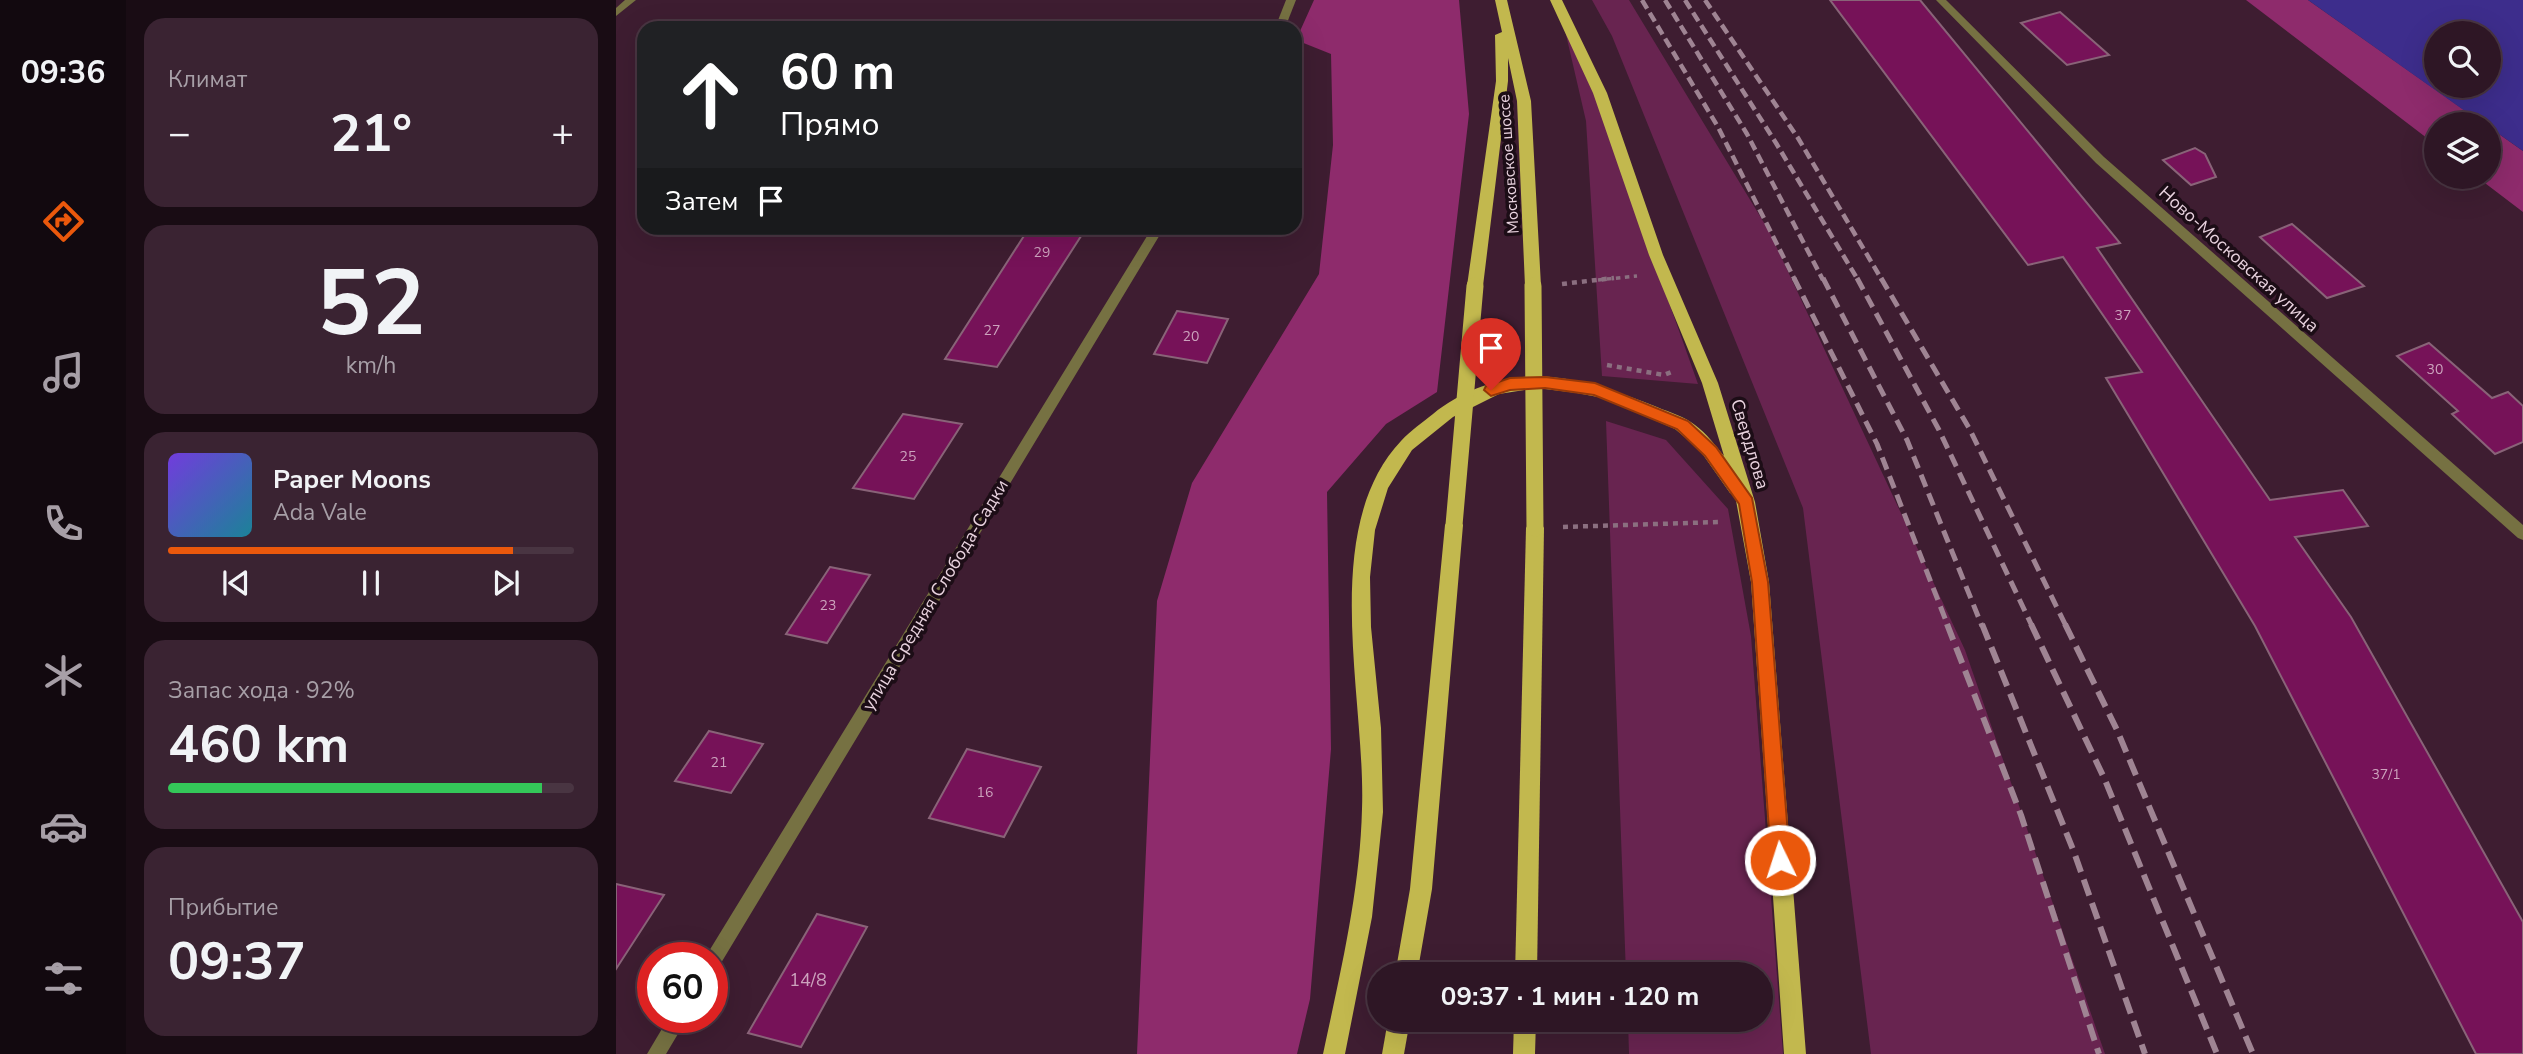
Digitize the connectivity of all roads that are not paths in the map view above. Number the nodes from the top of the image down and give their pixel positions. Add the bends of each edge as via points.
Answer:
1 (631, 0) edge
2 (1291, 0) edge
3 (1501, 0) edge
4 (1556, 0) edge
5 (1941, 0) edge
6 (616, 13) edge
7 (1283, 21) edge
8 (1154, 235) edge
9 (1746, 502) junction
10 (2523, 534) edge
11 (724, 942) edge
12 (1408, 962) edge
13 (1526, 962) edge
14 (1397, 1032) edge
15 (1525, 1032) edge
16 (669, 1033) edge
17 (656, 1054) edge
18 (1335, 1054) edge
19 (1393, 1054) edge
20 (1524, 1054) edge
21 (1795, 1054) edge

1 - 6 street
2 - 7 street
3 - 12 main road, bridge via 1502,81 1475,286 1421,889
3 - 13 main road, Московское шоссе, bridge via 1524,101 1533,286 1535,528
4 - 9 main road, Свердлова via 1600,93 1656,255 1710,383
5 - 10 street, Ново-Московская улица via 2100,160
8 - 11 street, улица Средняя Слобода-Садки
9 - 18 main road via 1711,451 1682,425 1595,389 1510,384 1473,396 1429,423 1398,452 1377,488 1364,534 1361,600 1373,778 1359,939
9 - 21 main road, Свердлова via 1760,582
14 - 19 main road
15 - 20 main road
16 - 17 street

